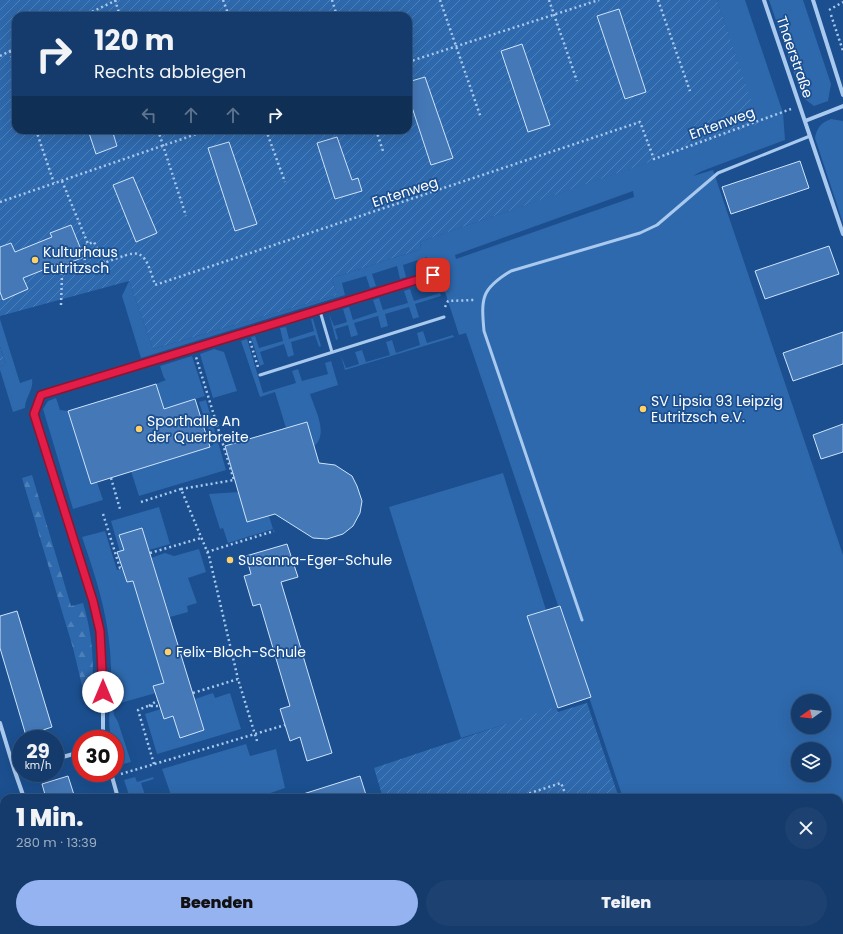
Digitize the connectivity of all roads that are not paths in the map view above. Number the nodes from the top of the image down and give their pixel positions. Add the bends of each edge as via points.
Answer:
1 (764, 0) edge
2 (813, 0) edge
3 (843, 95) edge
4 (843, 106) edge
5 (805, 121) junction
6 (810, 136) junction
7 (843, 234) edge
8 (433, 275) dead end
9 (320, 311) junction
10 (444, 317) road end
11 (332, 352) junction
12 (260, 375) road end
13 (41, 395) joint
14 (582, 620) dead end
15 (0, 723) edge
16 (103, 730) edge
17 (12, 762) edge
18 (18, 782) edge
19 (114, 782) edge
20 (23, 794) edge
21 (117, 794) edge

1 - 5 street, Thaerstraße
2 - 3 street
4 - 5 street, Thaerstraße
5 - 6 street, Thaerstraße
6 - 7 street, Thaerstraße
6 - 14 lane via 718,173 657,226 511,271 493,282 484,295 484,331
8 - 9 lane
9 - 11 lane
9 - 13 lane
10 - 11 lane
11 - 12 lane
13 - 16 street via 34,414 93,601 100,631 103,661
15 - 17 street
18 - 20 street
19 - 21 street

